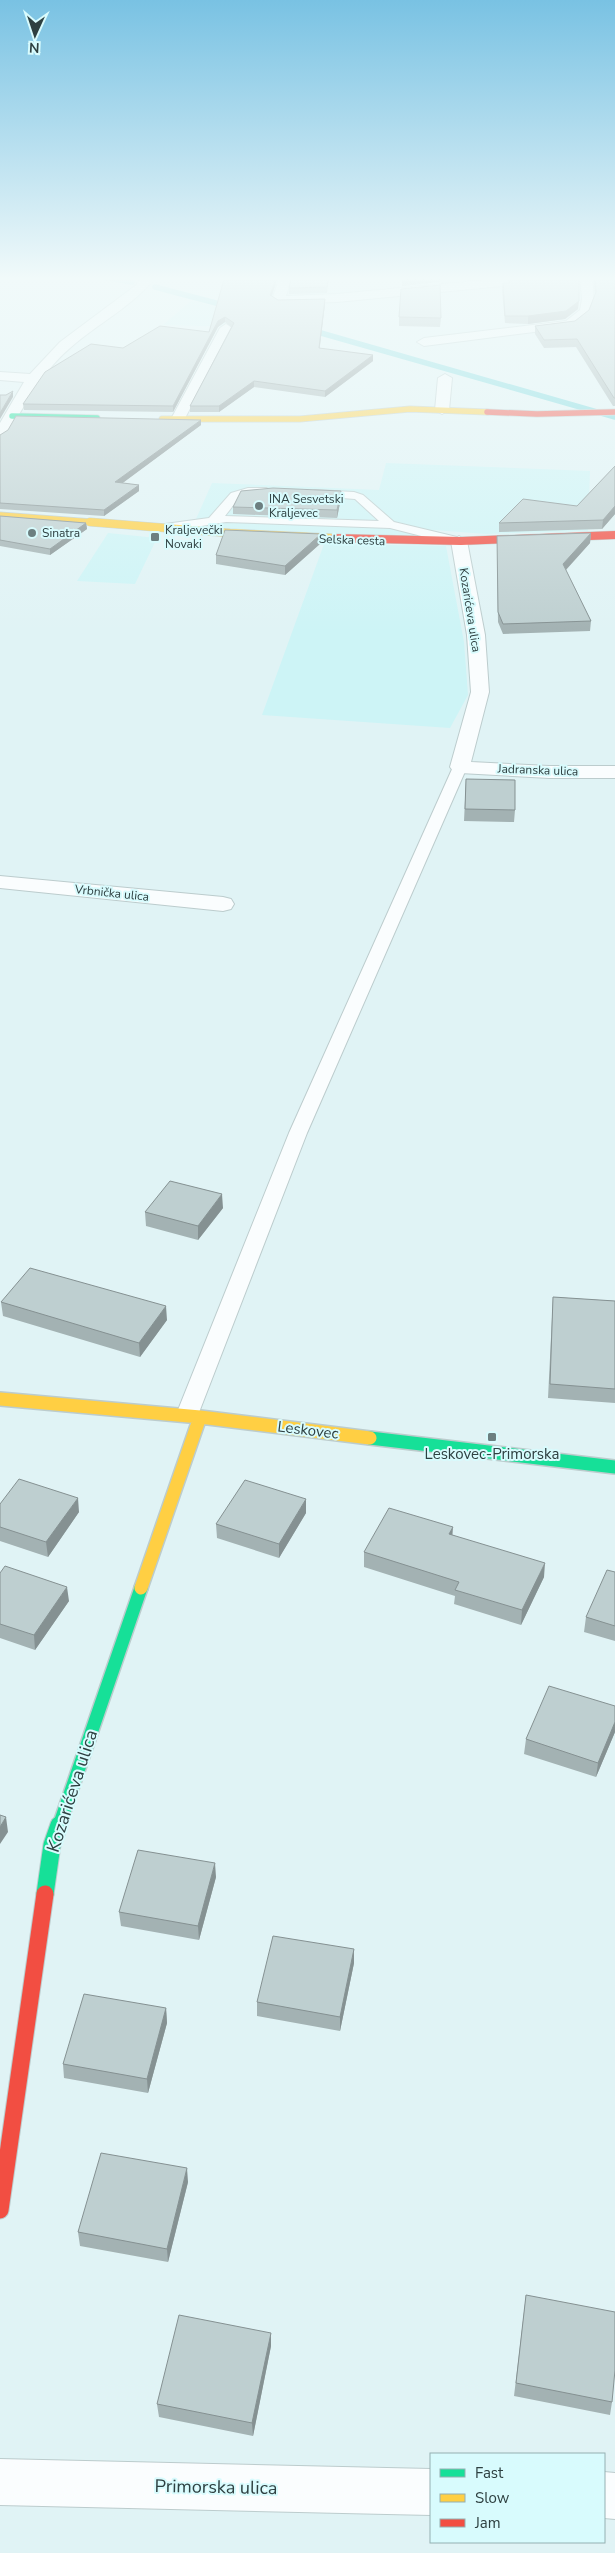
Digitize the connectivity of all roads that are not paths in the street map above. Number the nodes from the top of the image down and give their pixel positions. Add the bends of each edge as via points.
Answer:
1 (24, 395) edge
2 (191, 395) edge
3 (443, 395) edge
4 (442, 410) junction
5 (614, 413) edge
6 (12, 416) junction
7 (110, 418) edge
8 (149, 419) edge
9 (178, 420) junction
10 (0, 435) edge
11 (276, 492) edge
12 (304, 493) edge
13 (0, 515) edge
14 (214, 519) junction
15 (390, 525) junction
16 (165, 528) junction
17 (615, 535) edge
18 (459, 541) junction
19 (460, 767) junction
20 (615, 772) edge
21 (0, 882) edge
22 (223, 904) dead end
23 (0, 1399) edge
24 (193, 1416) junction
25 (615, 1467) edge
26 (0, 2210) edge
27 (0, 2482) edge
28 (430, 2492) edge

1 - 6 street
2 - 9 street
3 - 4 street
4 - 5 street
4 - 9 street via 410,409 300,419
6 - 7 street
6 - 10 street
8 - 9 street
11 - 14 lane via 237,494 222,515
12 - 15 lane via 359,497
13 - 16 street, Selska cesta
14 - 15 lane
14 - 16 lane
15 - 18 lane
16 - 18 street, Selska cesta via 316,539
17 - 18 street, Selska cesta
18 - 19 street, Kozarićeva ulica via 476,635 480,692
19 - 20 street, Jadranska ulica
19 - 24 lane via 390,922 248,1256
21 - 22 street, Vrbnička ulica
23 - 24 street, Leskovec
24 - 25 street, Leskovec
24 - 26 street, Kozarićeva ulica via 52,1845
27 - 28 street, Primorska ulica

